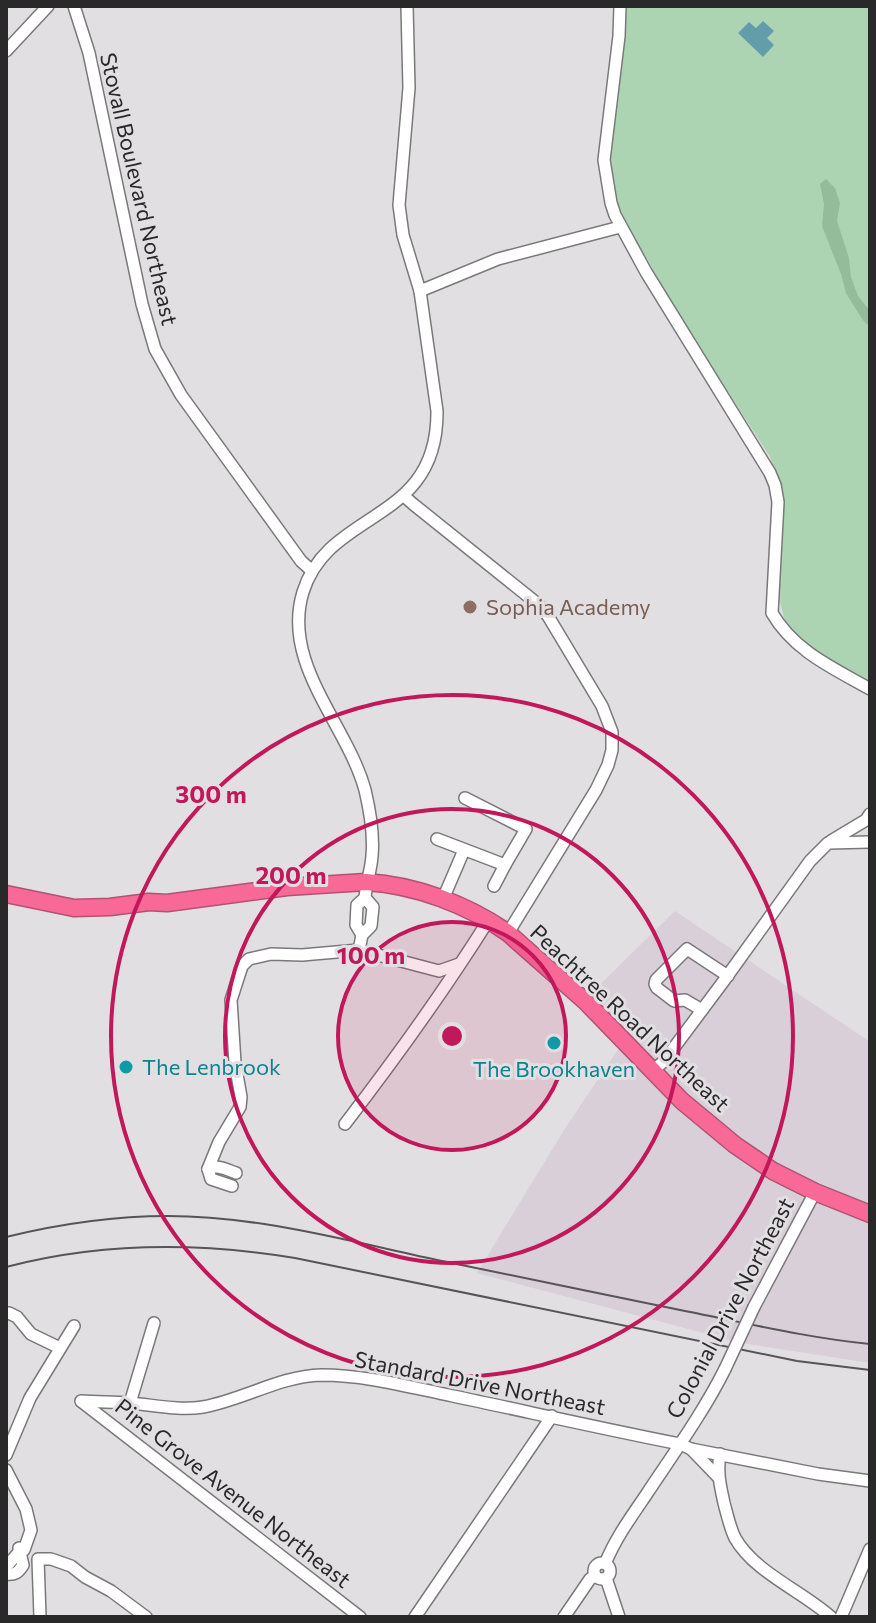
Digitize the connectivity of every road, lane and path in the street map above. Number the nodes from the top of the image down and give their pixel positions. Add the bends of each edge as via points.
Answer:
1 (48, 6) edge
2 (74, 6) edge
3 (407, 6) edge
4 (620, 6) edge
5 (6, 51) edge
6 (620, 227) junction
7 (420, 291) junction
8 (404, 496) junction
9 (312, 571) junction
10 (870, 689) edge
11 (465, 798) dead end
12 (870, 814) edge
13 (437, 839) dead end
14 (870, 842) edge
15 (828, 843) junction
16 (462, 856) junction
17 (505, 865) junction
18 (494, 886) dead end
19 (366, 890) junction
20 (6, 894) edge
21 (443, 899) junction
22 (488, 921) junction
23 (508, 933) junction
24 (359, 950) junction
25 (459, 964) junction
26 (728, 976) junction
27 (702, 1010) junction
28 (653, 1071) junction
29 (345, 1124) dead end
30 (208, 1169) junction
31 (815, 1192) junction
32 (870, 1214) edge
33 (6, 1314) edge
34 (154, 1323) dead end
35 (74, 1326) dead end
36 (60, 1348) junction
37 (81, 1401) joint
38 (130, 1403) junction
39 (552, 1416) junction
40 (686, 1446) junction
41 (720, 1454) junction
42 (6, 1455) edge
43 (6, 1470) edge
44 (718, 1477) junction
45 (870, 1481) edge
46 (870, 1549) edge
47 (19, 1552) junction
48 (6, 1567) edge
49 (6, 1574) edge
50 (600, 1577) junction
51 (352, 1615) edge
52 (40, 1617) edge
53 (146, 1617) edge
54 (415, 1617) edge
55 (564, 1617) edge
56 (619, 1617) edge
57 (831, 1617) edge
58 (841, 1617) edge

1 - 5 street
2 - 9 street, Stovall Boulevard Northeast via 155,349 180,393
3 - 7 street via 409,98 399,205
4 - 6 street via 604,160
6 - 7 street via 498,259
6 - 10 street via 775,485 772,613 811,655
7 - 8 street via 437,430 427,465
8 - 9 street via 335,545
8 - 23 street via 539,605 602,706 612,732 608,765 596,790
9 - 19 street via 299,606 299,641 365,789 372,835
11 - 17 street via 526,829
12 - 15 street
13 - 16 street
14 - 15 street
15 - 26 street
16 - 17 street
16 - 21 street
17 - 18 street
19 - 20 highway, Peachtree Road Northeast via 287,887 99,908 61,907
19 - 21 highway, Peachtree Road Northeast via 385,884
19 - 24 street via 373,907 371,926 362,935
21 - 22 highway, Peachtree Road Northeast
22 - 23 highway, Peachtree Road Northeast
22 - 25 street
23 - 28 highway, Peachtree Road Northeast
24 - 25 street via 439,971
24 - 30 street via 271,954 242,966 231,1000 240,1107
25 - 29 street
26 - 27 street
26 - 27 street via 687,949 656,980 657,988 674,1001 685,1000
27 - 28 street
28 - 31 highway, Peachtree Road Northeast via 735,1145
30 - 30 street via 211,1179 228,1185 232,1172
31 - 32 highway, Peachtree Road Northeast
31 - 40 street, Colonial Drive Northeast, bridge
33 - 36 street
34 - 38 street
35 - 36 street
36 - 42 street via 30,1398
37 - 38 street, Standard Drive Northeast
37 - 51 street, Pine Grove Avenue Northeast
38 - 39 street, Standard Drive Northeast via 201,1407 317,1375 376,1380
39 - 40 street, Standard Drive Northeast
39 - 54 street
40 - 41 street, Standard Drive Northeast
40 - 44 street
40 - 50 street, Colonial Drive Northeast via 613,1544 605,1564 595,1568
41 - 44 street
41 - 45 street, Standard Drive Northeast
43 - 47 street via 31,1530
44 - 57 street via 734,1536 745,1553
46 - 58 street
47 - 48 street
47 - 49 street via 23,1565 13,1575
50 - 55 street via 590,1579
50 - 56 street
52 - 53 street via 38,1559 71,1566

